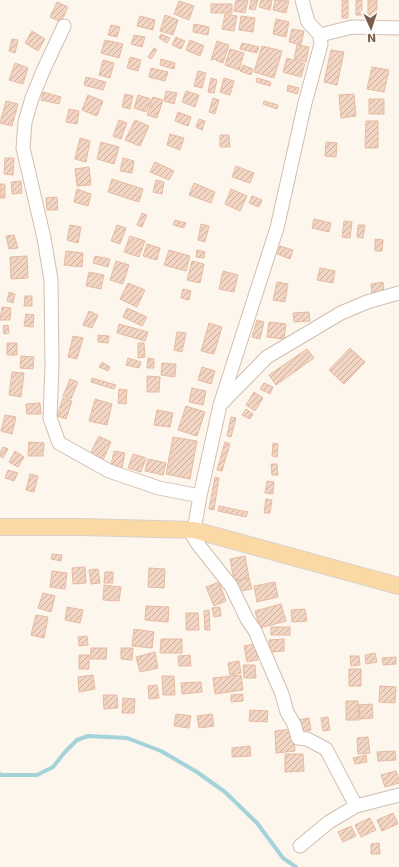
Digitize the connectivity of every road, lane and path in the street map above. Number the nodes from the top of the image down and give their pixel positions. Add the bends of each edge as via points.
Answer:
1 (302, 0) edge
2 (64, 26) dead end
3 (399, 28) edge
4 (320, 35) junction
5 (399, 293) edge
6 (220, 405) junction
7 (200, 496) junction
8 (7, 526) edge
9 (194, 530) junction
10 (399, 586) edge
11 (399, 795) edge
12 (356, 806) junction
13 (300, 846) dead end

1 - 4 street via 308,22
2 - 7 street via 32,98 25,122 23,148 51,280 50,418 59,443 109,471 159,488
3 - 4 street via 352,27
4 - 6 street via 321,44 277,228
5 - 6 street via 341,313 267,357
6 - 7 street
7 - 9 street
8 - 9 main road
9 - 10 main road
9 - 12 street via 193,536 197,543 230,586 256,631 298,738 307,739 326,749
11 - 12 street
12 - 13 street via 329,822

